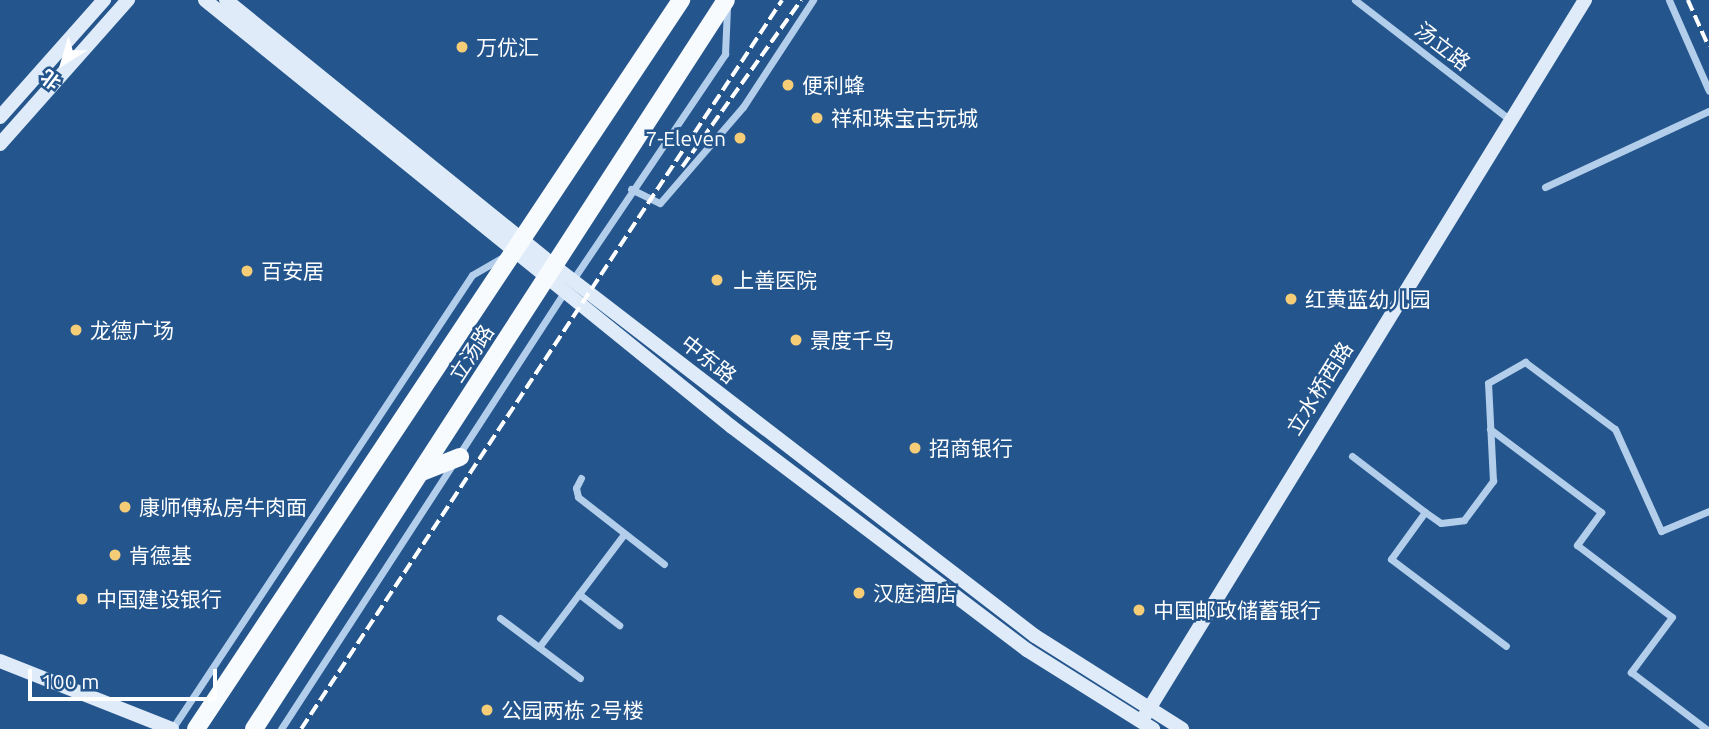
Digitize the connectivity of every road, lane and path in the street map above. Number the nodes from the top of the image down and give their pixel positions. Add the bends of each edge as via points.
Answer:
1 (104, 0) edge
2 (128, 0) edge
3 (205, 0) edge
4 (226, 0) edge
5 (681, 0) edge
6 (726, 0) edge
7 (813, 0) edge
8 (1354, 0) edge
9 (1585, 0) edge
10 (1669, 0) edge
11 (1709, 91) edge
12 (1709, 111) edge
13 (0, 117) edge
14 (1510, 120) junction
15 (0, 144) edge
16 (1545, 187) dead end
17 (631, 189) junction
18 (519, 244) junction
19 (550, 272) junction
20 (572, 280) junction
21 (563, 295) junction
22 (1490, 429) junction
23 (1352, 456) dead end
24 (460, 457) junction
25 (422, 472) junction
26 (581, 478) dead end
27 (1709, 511) edge
28 (1425, 512) junction
29 (624, 534) junction
30 (664, 564) dead end
31 (579, 594) junction
32 (500, 618) dead end
33 (619, 625) dead end
34 (1506, 646) dead end
35 (539, 647) junction
36 (0, 661) edge
37 (0, 669) edge
38 (580, 678) dead end
39 (1144, 723) edge
40 (154, 729) edge
41 (172, 729) edge
42 (196, 729) edge
43 (254, 729) edge
44 (281, 729) edge
45 (1182, 729) edge
46 (1706, 729) edge

1 - 13 street
2 - 15 street
3 - 18 street, 中东路
4 - 18 street, 中东路
5 - 18 main road, 立汤路
6 - 17 street, 立汤路 via 725,54
6 - 19 main road, 立汤路
7 - 17 street via 743,107 660,204
8 - 14 street, 汤立路
9 - 14 street, 立水桥西路
10 - 11 street
12 - 16 street
14 - 39 street, 立水桥西路
17 - 20 street, 立汤路
18 - 19 street, 中东路
18 - 41 street, 立汤路 via 472,275
18 - 42 main road, 立汤路
19 - 20 street, 中东路
19 - 21 street, 中东路
19 - 25 main road, 立汤路
20 - 21 street, 立汤路
20 - 39 street, 中东路
21 - 24 street, 立汤路
21 - 39 street, 中东路 via 1027,650
22 - 27 street via 1488,383 1525,362 1615,429 1661,531
22 - 28 street via 1493,481 1464,520 1441,523
22 - 46 street via 1601,512 1577,545 1672,617 1631,672
23 - 28 street
24 - 25 main road
24 - 44 street, 立汤路
25 - 43 main road, 立汤路
26 - 29 street via 578,497
28 - 34 street via 1391,559
29 - 30 street
29 - 31 street
31 - 33 street
31 - 35 street
32 - 35 street
35 - 38 street
36 - 41 street
37 - 40 street
39 - 45 street, 中东路

